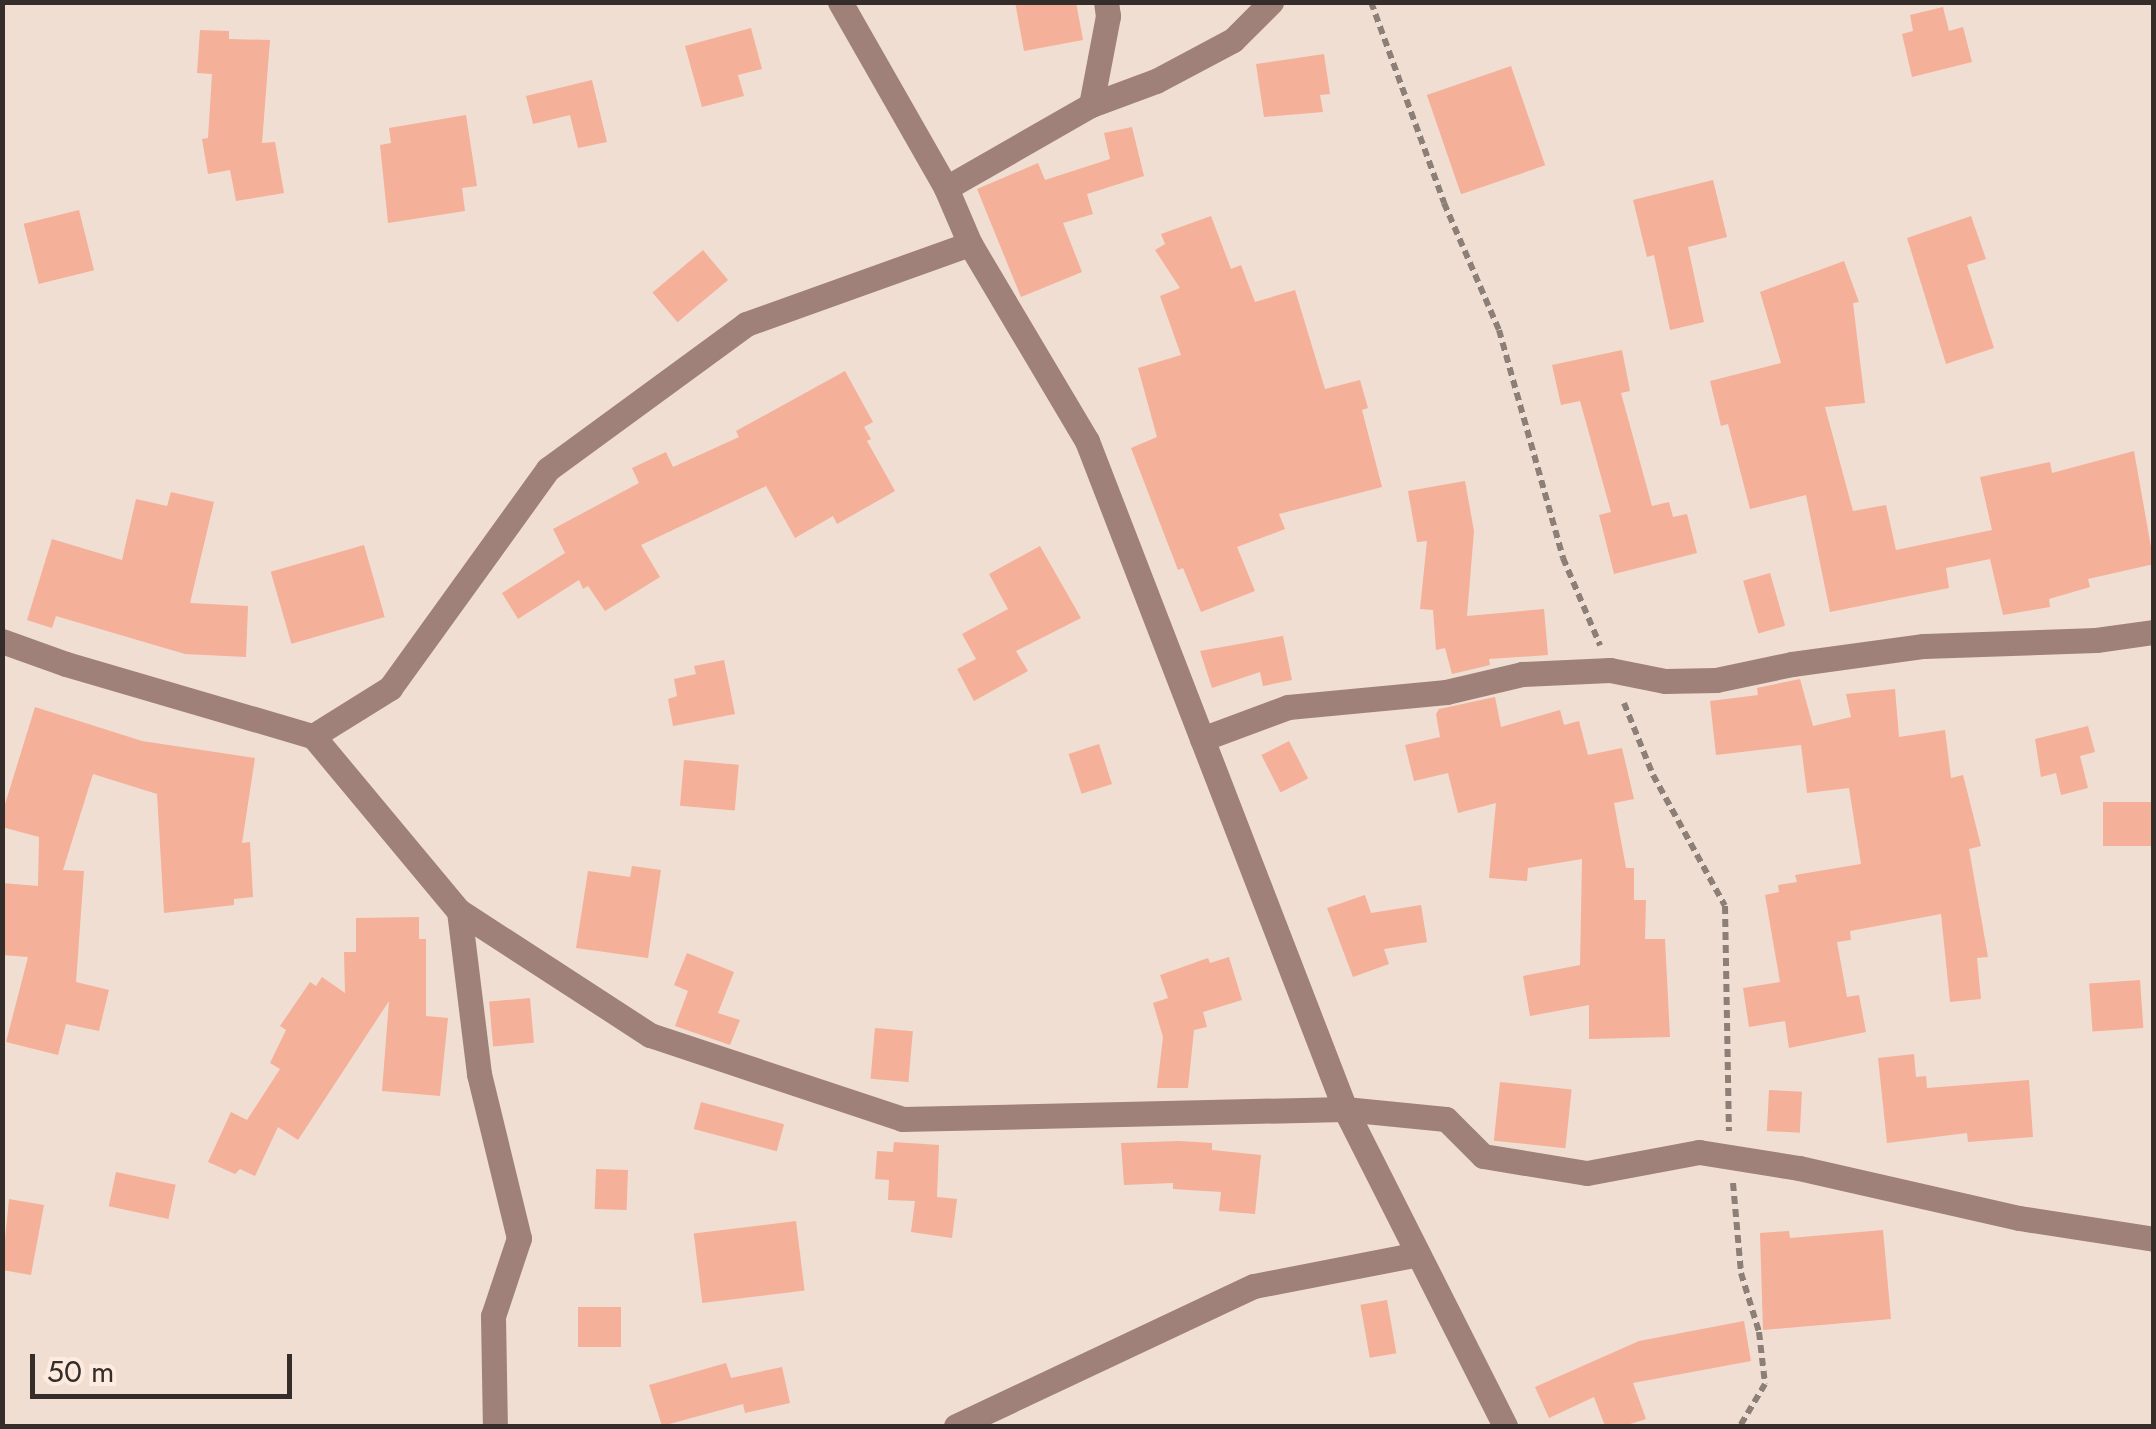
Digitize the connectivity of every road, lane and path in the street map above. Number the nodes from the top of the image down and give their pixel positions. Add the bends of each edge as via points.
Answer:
1 (840, 2) edge
2 (1106, 2) edge
3 (1271, 2) edge
4 (1371, 2) edge
5 (1091, 105) junction
6 (946, 188) junction
7 (970, 244) junction
8 (2154, 632) edge
9 (2, 640) edge
10 (1610, 670) junction
11 (313, 736) junction
12 (1202, 740) junction
13 (459, 911) junction
14 (1344, 1109) junction
15 (1730, 1157) junction
16 (2154, 1238) edge
17 (1418, 1254) junction
18 (495, 1426) edge
19 (956, 1426) edge
20 (1504, 1426) edge
21 (1740, 1426) edge

1 - 6 street
2 - 5 street
3 - 5 street via 1233,40 1156,81
4 - 10 path via 1444,203 1499,330 1563,558
5 - 6 street
6 - 7 street
7 - 11 street via 746,324 548,469 390,688
7 - 12 street via 1087,441
8 - 10 street via 1924,646 1716,680 1665,681
9 - 11 street
10 - 12 street via 1522,674 1446,692 1288,706
10 - 15 path via 1654,775 1725,906
11 - 13 street
12 - 14 street
13 - 14 street via 650,1035 902,1119
13 - 18 street via 479,1074 519,1238 493,1316
14 - 15 street via 1446,1120 1483,1156 1587,1173 1699,1152
14 - 17 street
15 - 16 street via 2020,1218
15 - 21 path via 1741,1273 1766,1384
17 - 19 street via 1254,1286
17 - 20 street

